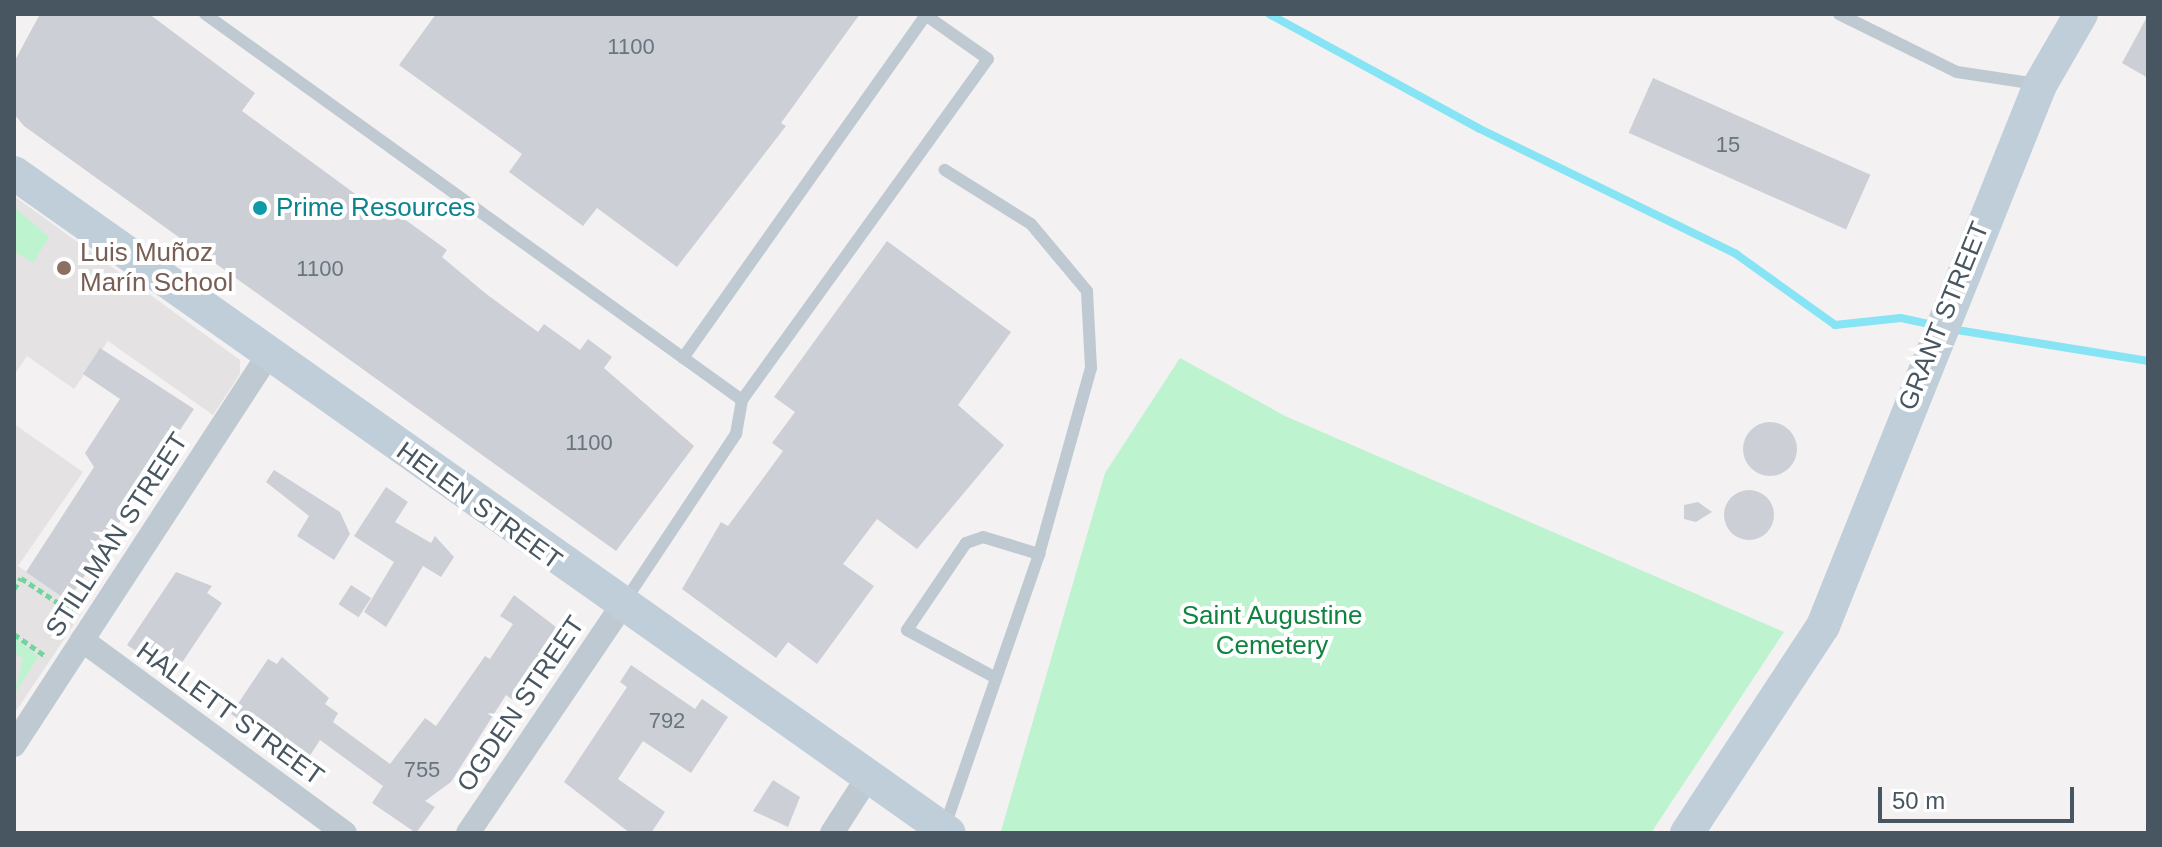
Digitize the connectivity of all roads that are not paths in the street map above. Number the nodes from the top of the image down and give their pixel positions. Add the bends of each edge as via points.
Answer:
1 (205, 14) edge
2 (1839, 14) edge
3 (2081, 14) edge
4 (925, 15) edge
5 (2040, 85) junction
6 (945, 170) dead end
7 (14, 173) edge
8 (268, 355) junction
9 (683, 358) junction
10 (742, 400) junction
11 (1039, 554) junction
12 (621, 607) junction
13 (82, 640) junction
14 (996, 678) junction
15 (14, 745) edge
16 (866, 780) junction
17 (946, 831) edge
18 (345, 833) edge
19 (468, 833) edge
20 (832, 833) edge
21 (1687, 833) edge

1 - 9 lane
2 - 5 lane via 1957,72
3 - 5 street, GRANT STREET
4 - 9 lane
4 - 10 lane via 988,59
5 - 21 street, GRANT STREET via 1926,355 1823,626
6 - 11 lane via 1031,224 1087,291 1091,368
7 - 8 street, HELEN STREET
8 - 12 street, HELEN STREET
8 - 13 street, STILLMAN STREET
9 - 10 lane
10 - 12 lane via 736,434
11 - 14 lane
11 - 14 lane via 983,537 966,543 907,630
12 - 16 street, HELEN STREET
12 - 19 street, OGDEN STREET
13 - 15 street, STILLMAN STREET
13 - 18 street, HALLETT STREET
14 - 17 lane
16 - 17 street, HELEN STREET
16 - 20 street

